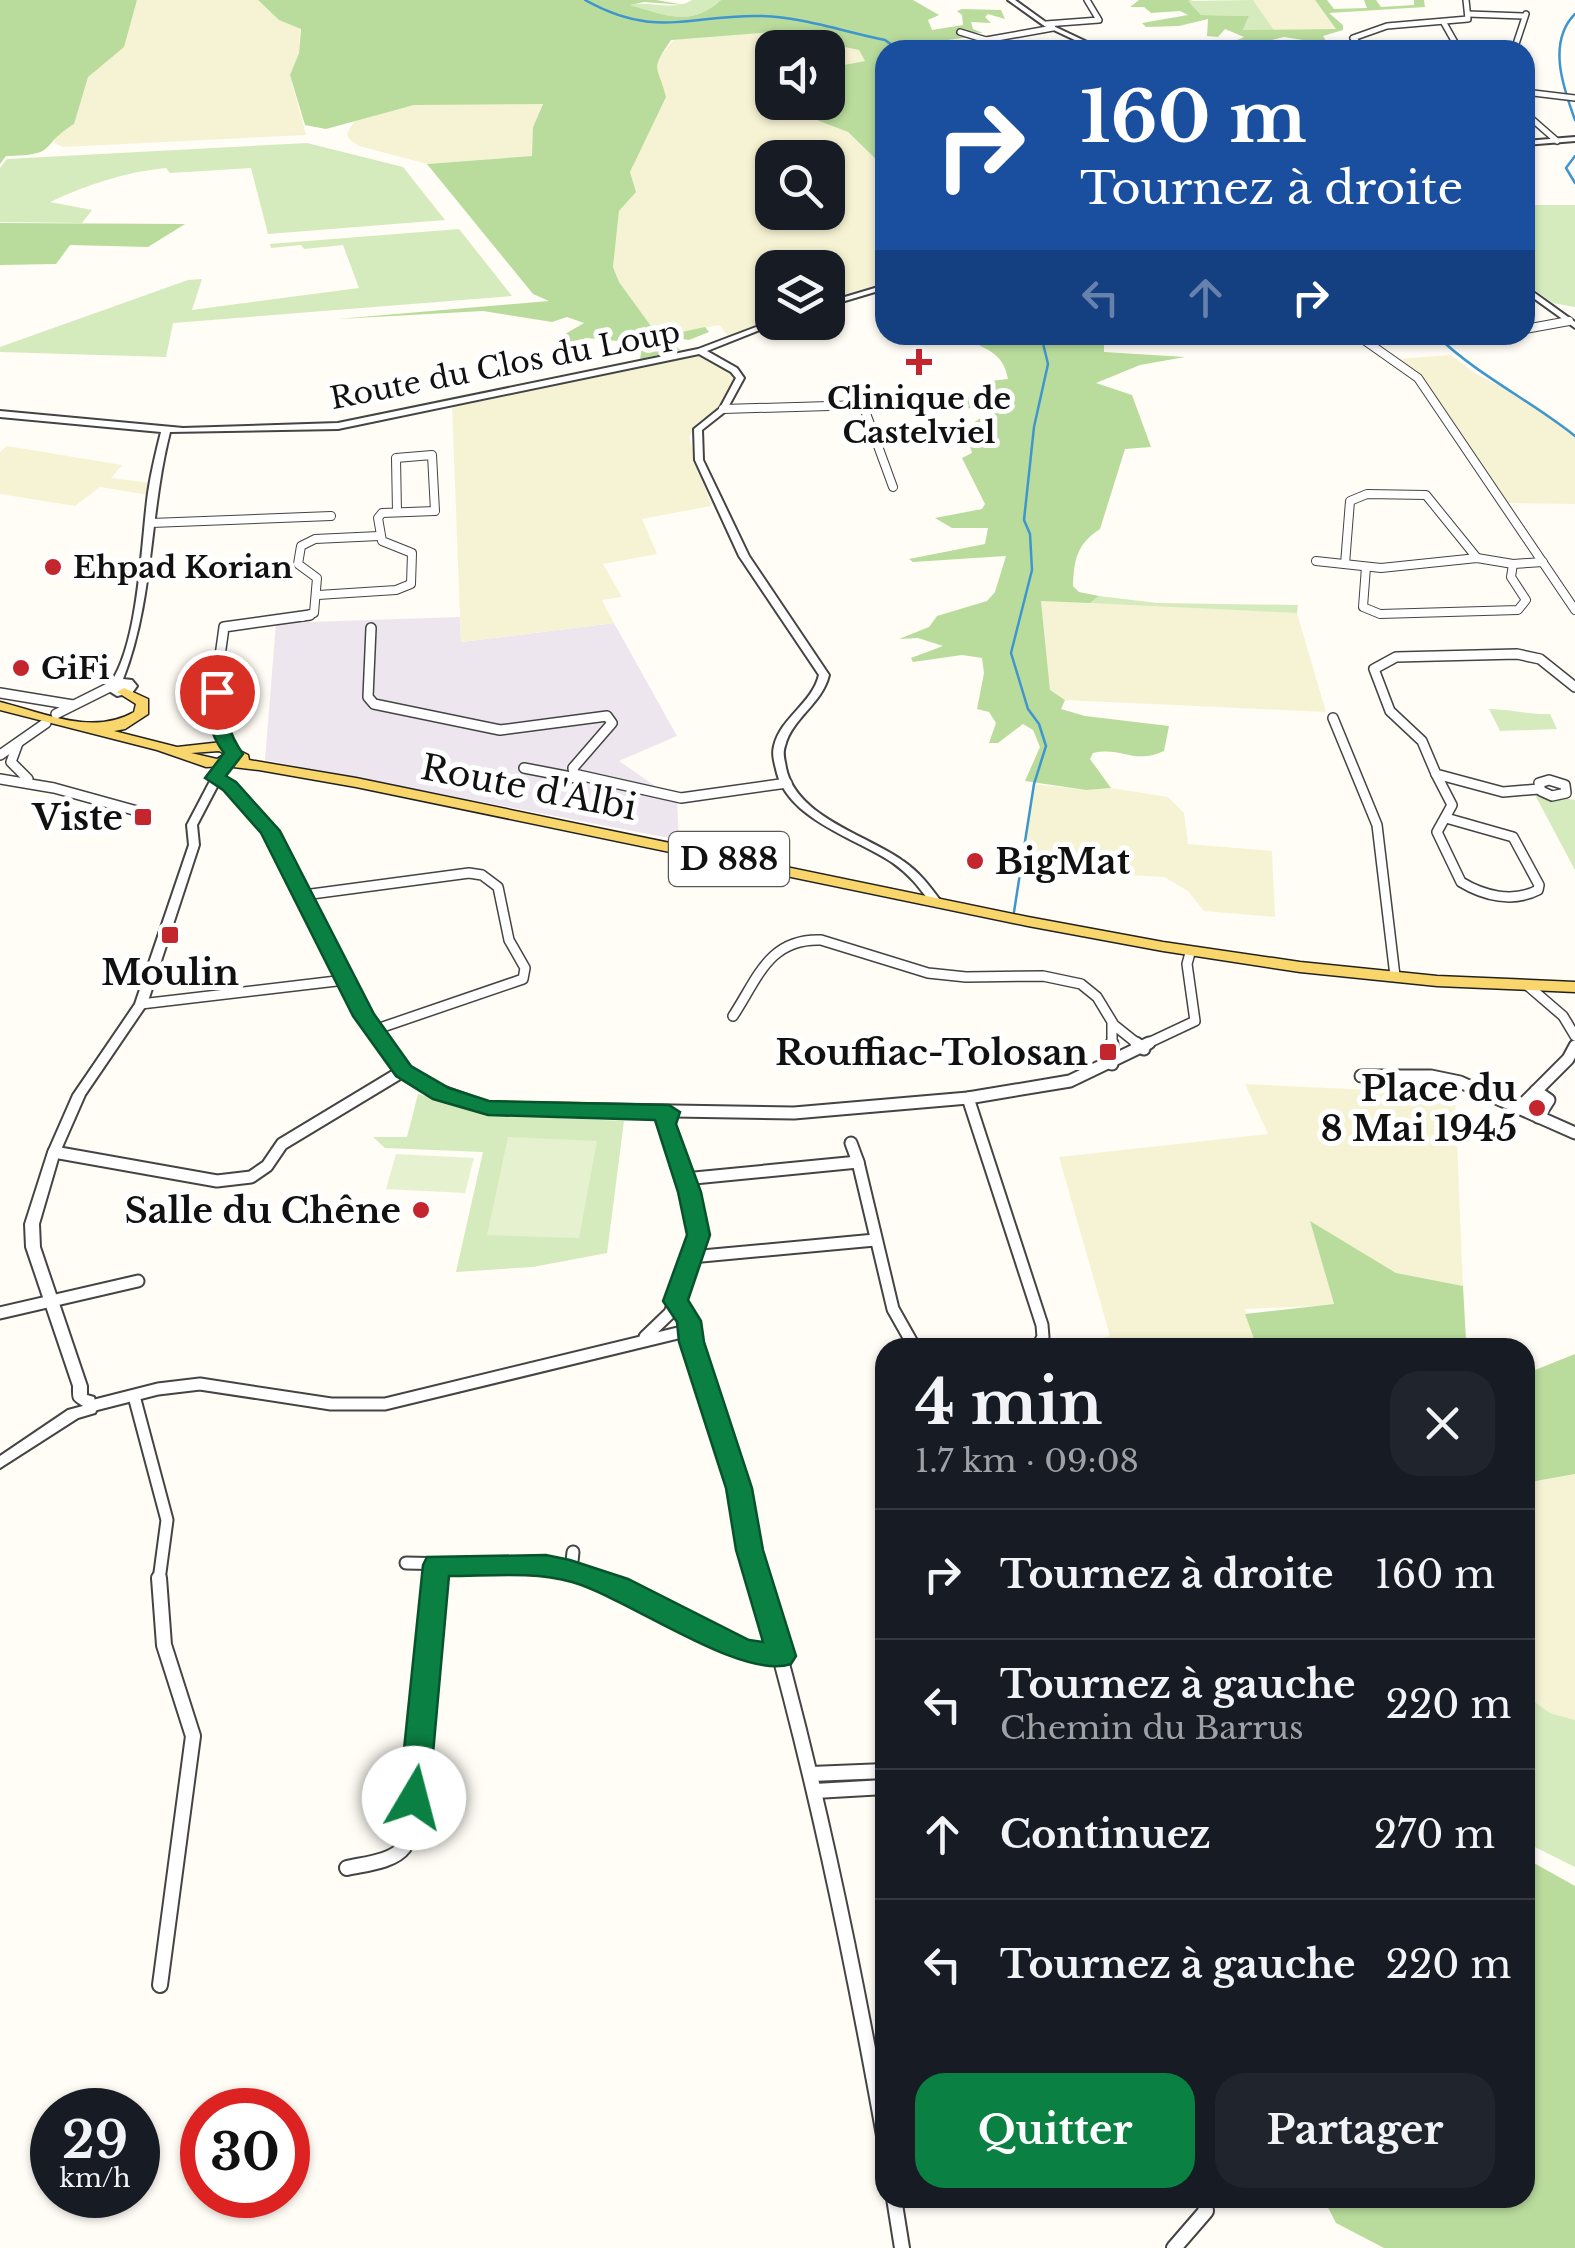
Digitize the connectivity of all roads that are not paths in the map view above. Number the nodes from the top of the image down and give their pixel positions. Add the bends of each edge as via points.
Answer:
1 (1011, 0) edge
2 (1087, 0) edge
3 (1466, 0) edge
4 (1468, 14) junction
5 (1444, 23) junction
6 (1048, 26) junction
7 (960, 32) dead end
8 (986, 40) joint
9 (1079, 40) edge
10 (1355, 40) edge
11 (1454, 40) edge
12 (1517, 40) edge
13 (1535, 94) edge
14 (1573, 98) edge
15 (1535, 121) edge
16 (1575, 139) edge
17 (1557, 140) junction
18 (1535, 142) edge
19 (875, 290) edge
20 (1535, 294) edge
21 (1535, 296) edge
22 (1538, 296) junction
23 (845, 299) edge
24 (1572, 323) edge
25 (1535, 328) edge
26 (755, 330) edge
27 (1371, 345) edge
28 (700, 351) junction
29 (723, 410) junction
30 (0, 414) edge
31 (166, 430) junction
32 (893, 486) dead end
33 (396, 512) junction
34 (331, 516) dead end
35 (151, 523) junction
36 (378, 536) junction
37 (1476, 558) junction
38 (1316, 561) dead end
39 (1543, 562) junction
40 (1345, 564) junction
41 (1513, 564) junction
42 (1366, 567) junction
43 (318, 595) junction
44 (1575, 610) edge
45 (371, 628) dead end
46 (1575, 686) edge
47 (121, 687) junction
48 (0, 692) edge
49 (73, 704) junction
50 (0, 706) edge
51 (56, 714) dead end
52 (1333, 718) dead end
53 (46, 722) dead end
54 (76, 726) junction
55 (222, 731) junction
56 (18, 744) junction
57 (162, 747) junction
58 (206, 755) junction
59 (0, 756) edge
60 (228, 756) junction
61 (12, 764) junction
62 (524, 768) dead end
63 (1436, 774) junction
64 (1575, 776) edge
65 (214, 778) junction
66 (0, 779) edge
67 (582, 779) junction
68 (787, 782) junction
69 (54, 788) junction
70 (1538, 789) junction
71 (1568, 791) edge
72 (148, 814) dead end
73 (1446, 818) junction
74 (910, 870) junction
75 (304, 895) junction
76 (911, 895) junction
77 (934, 900) junction
78 (1190, 952) junction
79 (1394, 976) junction
80 (345, 980) junction
81 (1575, 987) edge
82 (1539, 990) junction
83 (142, 1004) junction
84 (732, 1016) dead end
85 (1112, 1024) junction
86 (374, 1030) junction
87 (1575, 1036) edge
88 (1112, 1040) junction
89 (1575, 1046) edge
90 (1142, 1050) junction
91 (1112, 1064) junction
92 (404, 1071) junction
93 (1361, 1076) dead end
94 (1536, 1091) junction
95 (968, 1098) junction
96 (1519, 1108) junction
97 (669, 1112) junction
98 (1538, 1116) junction
99 (1575, 1133) edge
100 (851, 1143) dead end
101 (54, 1152) junction
102 (858, 1162) junction
103 (684, 1179) junction
104 (875, 1240) junction
105 (691, 1257) junction
106 (138, 1281) dead end
107 (51, 1298) junction
108 (676, 1301) junction
109 (0, 1313) edge
110 (666, 1320) junction
111 (680, 1327) junction
112 (909, 1338) edge
113 (1042, 1338) edge
114 (636, 1343) junction
115 (134, 1396) junction
116 (81, 1406) junction
117 (0, 1463) edge
118 (572, 1552) dead end
119 (406, 1563) dead end
120 (436, 1565) junction
121 (570, 1571) junction
122 (782, 1656) junction
123 (875, 1771) edge
124 (811, 1774) junction
125 (875, 1788) edge
126 (815, 1791) junction
127 (347, 1868) dead end
128 (160, 1985) dead end
129 (875, 2086) edge
130 (896, 2208) edge
131 (1206, 2208) edge
132 (902, 2248) edge
133 (1174, 2248) edge

1 - 6 street
2 - 6 street via 1100,20
3 - 4 street
4 - 5 street via 1464,21
4 - 12 street via 1524,15
5 - 10 street via 1387,26
5 - 11 street
6 - 8 street
6 - 9 street
7 - 8 street
13 - 14 street
15 - 17 street
16 - 17 street
17 - 18 street
19 - 23 street
20 - 22 street
21 - 22 street
22 - 24 street
24 - 25 street
26 - 28 street, Route du Clos du Loup
27 - 39 street via 1418,378
28 - 29 street via 739,374
28 - 31 street, Route du Clos du Loup via 359,423
29 - 32 street via 864,404
29 - 68 street via 698,430 699,460 744,556 824,675 782,739 778,756
30 - 31 street, Route du Clos du Loup
31 - 35 street
33 - 33 street via 435,510 432,456 396,458
33 - 36 street via 378,518
34 - 35 street
35 - 47 street
36 - 43 street via 300,546 298,564 317,578
36 - 43 street via 410,550 411,584
37 - 40 street via 1426,495 1367,494 1350,500
37 - 41 street
37 - 42 street
38 - 40 street
39 - 41 street
39 - 44 street
40 - 42 street
41 - 42 street via 1510,576 1526,600 1518,610 1380,614 1363,607
43 - 55 street via 314,613 306,617 224,626 216,709
45 - 67 street via 368,697 374,704 500,730 610,718 573,768
46 - 63 street via 1529,655 1382,662 1374,674 1390,712 1422,740
47 - 49 street
47 - 54 main road via 143,702 139,716 115,727
47 - 57 main road via 150,703 146,733
48 - 49 street
49 - 51 street
50 - 54 main road
52 - 79 street via 1377,825
53 - 56 street
54 - 57 main road
55 - 58 street
55 - 60 street
56 - 59 street
56 - 61 street
57 - 58 main road
58 - 60 main road, Route d'Albi
58 - 65 street
59 - 61 street
60 - 65 street
60 - 76 main road, Route d'Albi / D 888
61 - 66 street
61 - 69 street via 24,778
62 - 67 street
63 - 70 street via 1503,792
63 - 73 street via 1452,805
64 - 71 street
65 - 75 street via 257,812
65 - 83 street via 192,825 194,845
66 - 69 street
67 - 68 street via 681,798
68 - 74 street via 812,814
69 - 72 street
70 - 71 street via 1552,796
70 - 71 street via 1545,780
73 - 73 street via 1438,832 1461,882 1491,895 1530,896 1538,890 1512,836
74 - 76 street via 917,885
74 - 77 street
75 - 80 street
75 - 86 street via 469,873 486,875 501,888 523,979
76 - 77 main road, Route d'Albi / D 888
77 - 78 main road, Route d'Albi / D 888
78 - 79 main road, D 888
78 - 90 street via 1186,964 1197,1018
79 - 82 main road, D 888
80 - 83 street
80 - 86 street
81 - 82 main road, D 888
82 - 87 street
83 - 101 street via 79,1095
84 - 85 street via 782,945 796,940 854,948 938,976 1076,982 1095,992
85 - 88 street
85 - 90 street
86 - 92 street
88 - 90 street
88 - 91 street
89 - 94 street
90 - 91 street
91 - 95 street via 1070,1082
92 - 97 street via 441,1094 488,1108
92 - 101 street via 282,1144 266,1166 243,1180 217,1182
93 - 96 street via 1445,1078
94 - 96 street
94 - 98 street via 1549,1100
95 - 97 street via 823,1112
95 - 113 street
96 - 98 street
97 - 103 street via 665,1124
98 - 99 street
100 - 102 street
101 - 107 street via 32,1224
102 - 103 street
102 - 104 street
103 - 105 street via 698,1235
104 - 105 street
104 - 112 street via 893,1309
105 - 108 street
106 - 107 street
107 - 109 street
107 - 116 street
108 - 110 street
108 - 111 street
110 - 111 street
110 - 111 street via 666,1328
110 - 114 street
111 - 114 street
111 - 122 street via 691,1342 739,1488
114 - 115 street via 385,1404 331,1404 200,1384
115 - 116 street
115 - 128 street via 167,1520 159,1579 164,1644 193,1736
116 - 117 street
118 - 121 street
119 - 120 street
120 - 121 street
120 - 127 street via 419,1778 406,1844 392,1856
121 - 122 street via 618,1586 744,1651
122 - 124 street
123 - 124 street
124 - 126 street
125 - 126 street
126 - 129 street
130 - 132 street
131 - 133 street

